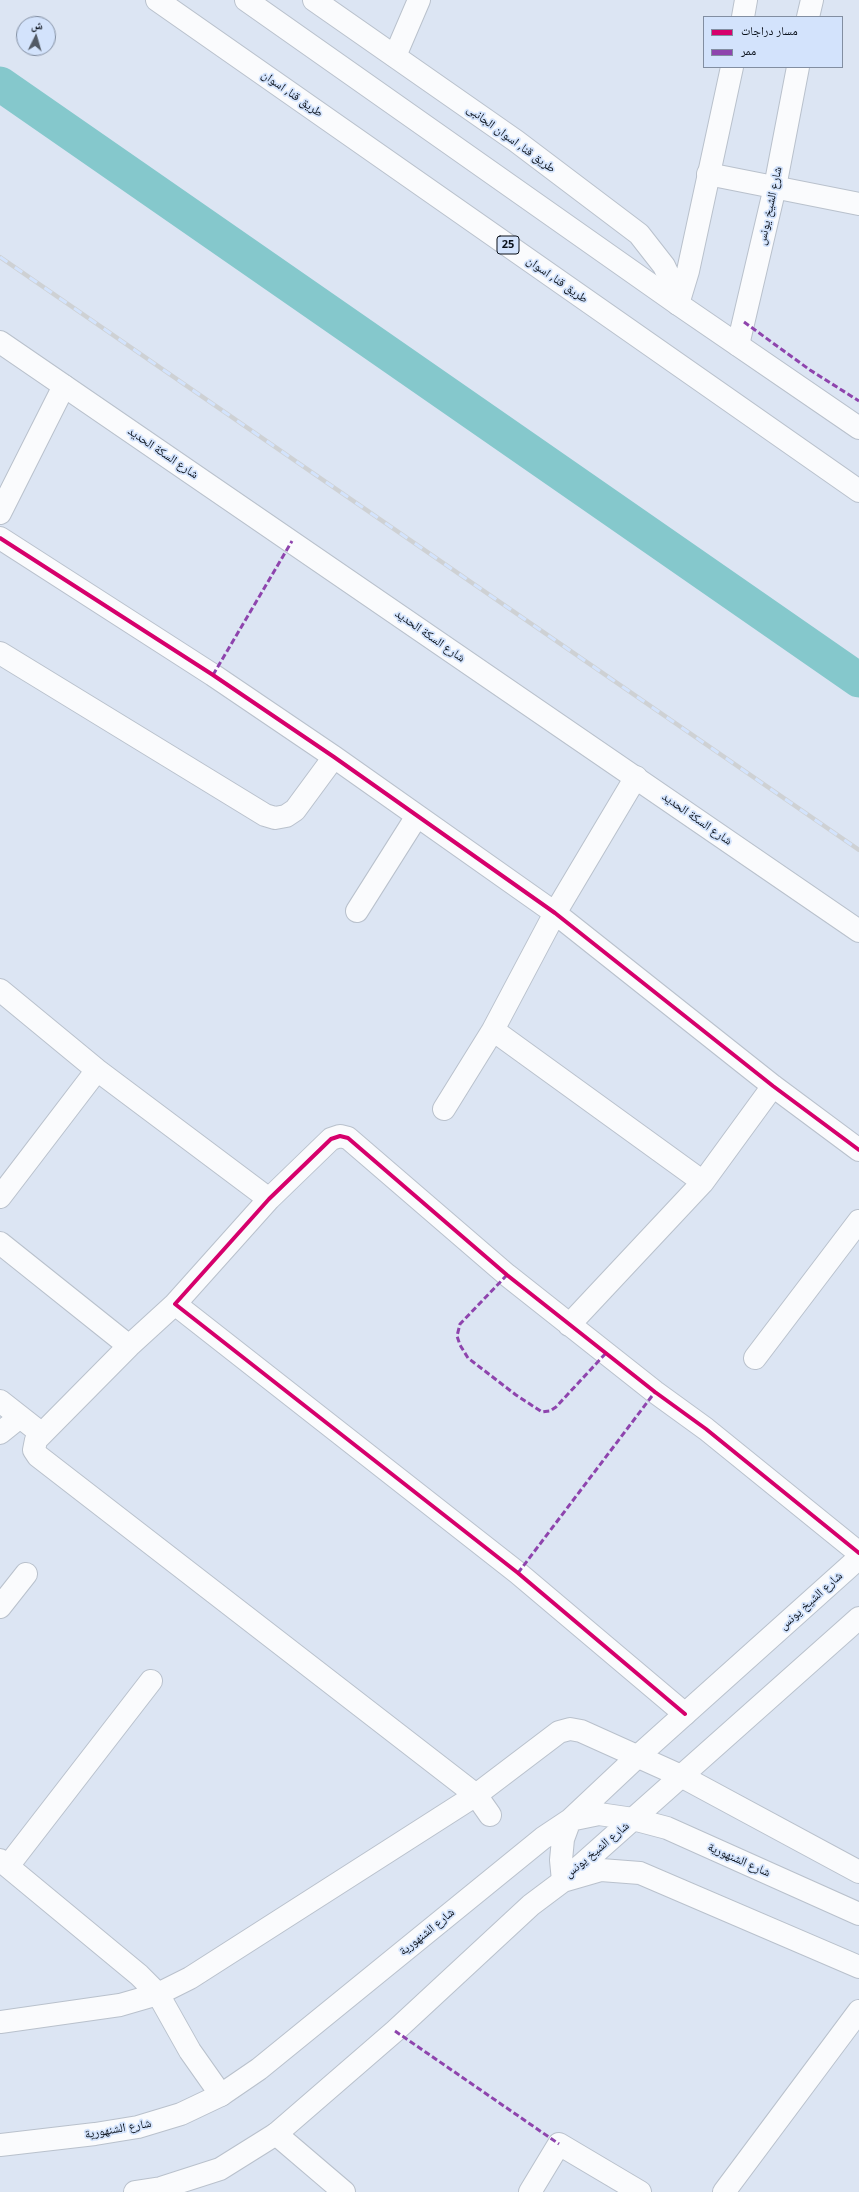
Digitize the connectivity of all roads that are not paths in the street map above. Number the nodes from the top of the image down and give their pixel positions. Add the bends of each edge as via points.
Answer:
1 (157, 0) edge
2 (246, 0) edge
3 (314, 0) edge
4 (419, 0) edge
5 (746, 0) edge
6 (812, 0) edge
7 (743, 16) edge
8 (808, 16) edge
9 (395, 56) junction
10 (732, 68) edge
11 (798, 68) edge
12 (708, 174) junction
13 (775, 187) junction
14 (859, 204) edge
15 (678, 304) junction
16 (0, 342) edge
17 (738, 345) junction
18 (64, 386) junction
19 (859, 428) edge
20 (859, 491) edge
21 (0, 513) edge
22 (0, 538) edge
23 (0, 653) edge
24 (334, 758) junction
25 (636, 777) junction
26 (417, 816) junction
27 (357, 911) dead end
28 (555, 914) junction
29 (859, 931) edge
30 (0, 990) edge
31 (493, 1030) junction
32 (97, 1070) junction
33 (773, 1086) junction
34 (444, 1109) dead end
35 (859, 1150) edge
36 (703, 1182) junction
37 (0, 1197) edge
38 (269, 1199) junction
39 (859, 1222) edge
40 (0, 1243) edge
41 (175, 1304) junction
42 (569, 1325) junction
43 (129, 1346) junction
44 (755, 1358) dead end
45 (0, 1402) edge
46 (20, 1417) junction
47 (0, 1432) edge
48 (42, 1434) junction
49 (859, 1553) edge
50 (859, 1558) edge
51 (26, 1574) dead end
52 (0, 1607) edge
53 (859, 1618) edge
54 (151, 1681) dead end
55 (685, 1714) junction
56 (637, 1757) junction
57 (681, 1776) junction
58 (476, 1795) junction
59 (490, 1815) dead end
60 (633, 1819) junction
61 (570, 1820) junction
62 (4, 1863) edge
63 (859, 1872) edge
64 (563, 1881) junction
65 (859, 1914) edge
66 (859, 1967) edge
67 (158, 1994) junction
68 (859, 2011) edge
69 (0, 2022) edge
70 (221, 2095) junction
71 (276, 2134) junction
72 (0, 2144) edge
73 (135, 2192) edge
74 (344, 2192) edge
75 (530, 2192) edge
76 (640, 2192) edge
77 (724, 2192) edge

1 - 20 main road, طريق قنا, اسوان / 25
2 - 15 main road
3 - 9 main road, طريق قنا, اسوان الجانبى
4 - 9 main road
5 - 7 main road
6 - 8 main road
9 - 15 main road, طريق قنا, اسوان الجانبى via 516,141 639,234 664,266
10 - 12 main road
11 - 13 main road, شارع الشيخ يونس
12 - 13 main road
12 - 15 main road via 688,271
13 - 14 main road
13 - 17 main road, شارع الشيخ يونس
15 - 17 main road
16 - 18 main road, شارع السكة الحديد
17 - 19 main road
18 - 21 main road
18 - 25 main road, شارع السكة الحديد
22 - 24 main road via 213,675
23 - 24 main road via 265,815 275,818 286,816 295,810
24 - 26 main road
25 - 28 main road
25 - 29 main road, شارع السكة الحديد
26 - 27 main road
26 - 28 main road
28 - 31 main road
28 - 33 main road
30 - 32 main road
31 - 34 main road
31 - 36 main road
32 - 37 main road
32 - 38 main road
33 - 35 main road
33 - 36 main road
36 - 42 main road
38 - 41 main road
38 - 42 main road via 331,1139 340,1136 348,1138
39 - 44 main road
40 - 43 main road
41 - 43 main road
41 - 55 main road via 518,1573
42 - 49 main road via 706,1429
43 - 48 main road
45 - 46 main road
46 - 47 main road
46 - 48 main road
48 - 58 main road via 34,1445 38,1456
50 - 55 main road, شارع الشيخ يونس
51 - 52 main road
53 - 57 main road, شارع الشيخ يونس
54 - 62 main road
55 - 56 main road, شارع الشيخ يونس
56 - 57 main road
56 - 58 main road via 581,1731 570,1729 559,1732
56 - 61 main road, شارع الشيخ يونس
57 - 60 main road, شارع الشيخ يونس
57 - 63 main road
58 - 59 main road
58 - 67 main road via 190,1978
60 - 61 main road, شارع الشنهورية via 599,1814
60 - 64 main road, شارع الشيخ يونس
60 - 65 main road, شارع الشنهورية via 667,1828
61 - 64 main road, شارع الشيخ يونس via 563,1839
61 - 70 main road, شارع الشنهورية via 543,1838 259,2069
62 - 67 main road via 139,1975
64 - 66 main road via 601,1870 640,1873
64 - 71 main road via 531,1905 395,2031
67 - 69 main road via 120,2004
67 - 70 main road via 190,2051
68 - 77 main road
70 - 72 main road, شارع الشنهورية via 181,2114 138,2127
71 - 73 main road via 220,2169 161,2188
71 - 74 main road
75 - 76 main road via 559,2144

